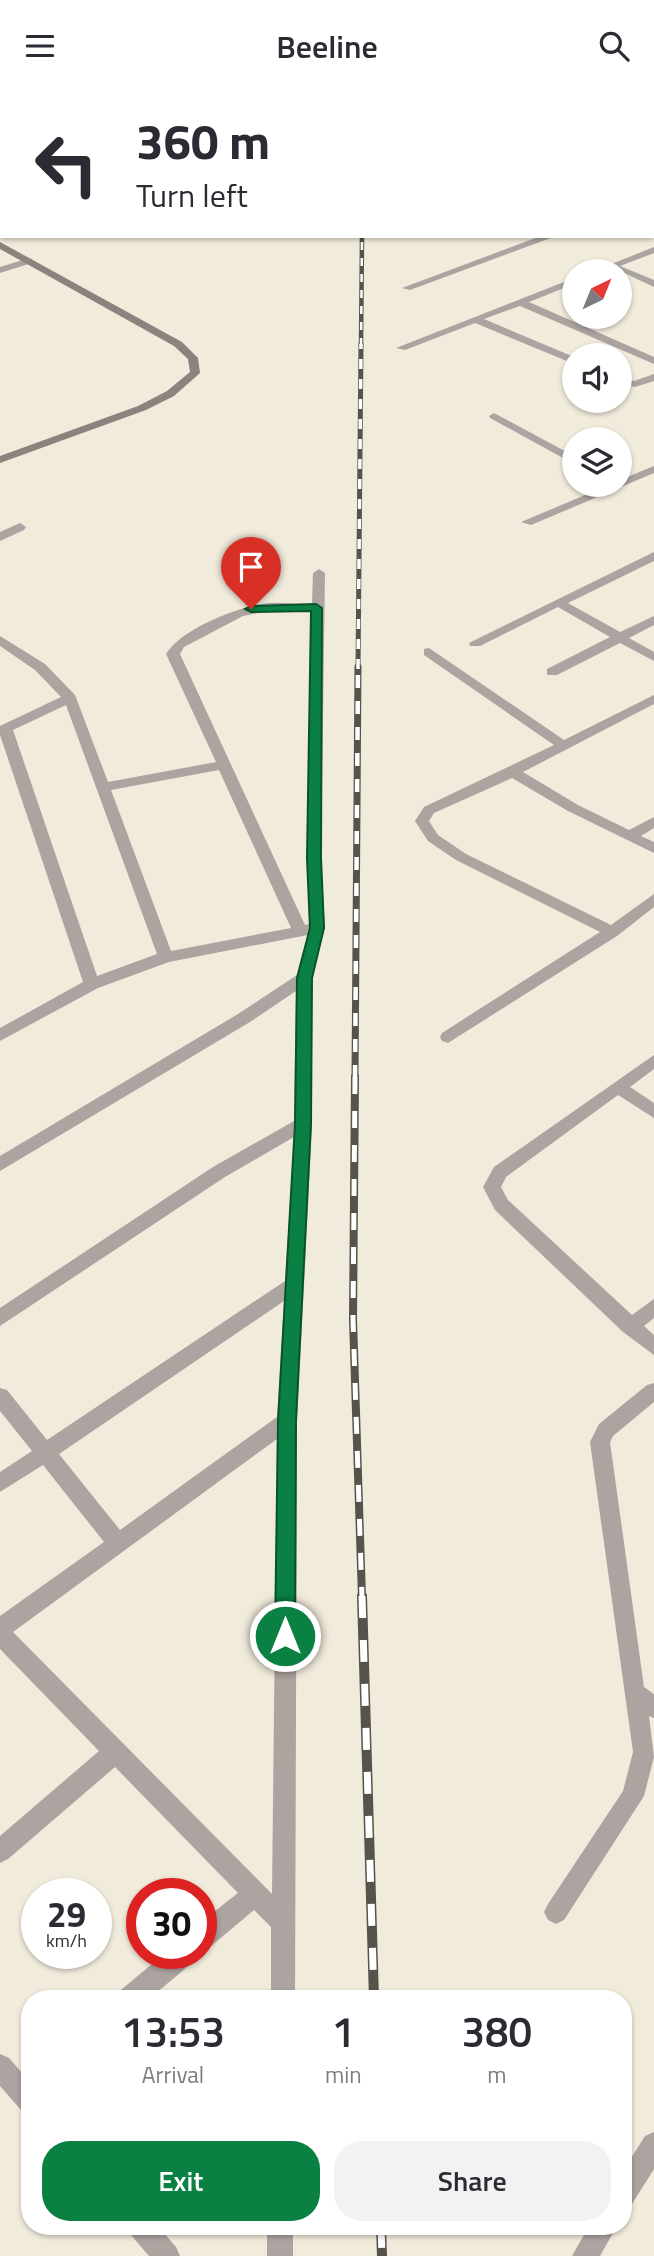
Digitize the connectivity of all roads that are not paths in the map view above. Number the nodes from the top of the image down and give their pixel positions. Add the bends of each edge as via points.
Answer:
1 (545, 238) edge
2 (0, 245) edge
3 (654, 250) edge
4 (630, 259) edge
5 (29, 261) junction
6 (0, 270) edge
7 (632, 275) edge
8 (654, 284) edge
9 (562, 286) edge
10 (407, 288) dead end
11 (520, 302) junction
12 (475, 319) junction
13 (401, 348) dead end
14 (562, 356) edge
15 (654, 362) edge
16 (653, 376) edge
17 (632, 383) edge
18 (494, 416) dead end
19 (562, 454) edge
20 (0, 460) edge
21 (654, 469) edge
22 (632, 479) edge
23 (588, 497) edge
24 (527, 522) dead end
25 (20, 527) dead end
26 (0, 537) edge
27 (654, 556) edge
28 (319, 573) dead end
29 (558, 603) junction
30 (316, 608) junction
31 (654, 621) edge
32 (621, 638) junction
33 (475, 643) dead end
34 (3, 645) edge
35 (429, 652) dead end
36 (654, 657) edge
37 (552, 672) dead end
38 (69, 698) junction
39 (654, 699) edge
40 (3, 729) edge
41 (564, 745) junction
42 (224, 765) junction
43 (513, 772) junction
44 (103, 787) junction
45 (654, 822) edge
46 (631, 835) junction
47 (654, 848) edge
48 (654, 899) edge
49 (309, 930) junction
50 (612, 932) junction
51 (166, 957) junction
52 (304, 978) junction
53 (92, 984) junction
54 (0, 1035) edge
55 (448, 1037) dead end
56 (654, 1061) edge
57 (620, 1088) junction
58 (654, 1112) edge
59 (303, 1124) junction
60 (0, 1164) edge
61 (294, 1285) junction
62 (654, 1307) edge
63 (0, 1318) edge
64 (630, 1327) junction
65 (654, 1347) edge
66 (654, 1391) edge
67 (0, 1396) edge
68 (287, 1421) junction
69 (46, 1453) junction
70 (0, 1483) edge
71 (118, 1544) junction
72 (0, 1632) edge
73 (634, 1693) junction
74 (654, 1706) edge
75 (116, 1751) junction
76 (0, 1851) edge
77 (255, 1893) junction
78 (556, 1912) dead end
79 (284, 1923) junction
80 (217, 1925) edge
81 (165, 1969) edge
82 (141, 1990) edge
83 (283, 1990) edge
84 (0, 2067) edge
85 (21, 2086) edge
86 (654, 2145) edge
87 (632, 2180) edge
88 (148, 2235) edge
89 (281, 2235) edge
90 (598, 2235) edge
91 (167, 2256) edge
92 (280, 2256) edge
93 (585, 2256) edge

1 - 10 street
2 - 5 main road
3 - 4 street
5 - 6 street
5 - 20 main road via 178,344 193,358 195,373 182,387 154,403
7 - 8 street
9 - 11 street
11 - 12 street
11 - 15 street
12 - 13 street
12 - 14 street
16 - 17 street
18 - 19 street
21 - 22 street
23 - 24 street
25 - 26 street
27 - 29 street
28 - 30 street
29 - 32 street
29 - 33 street
30 - 42 street via 267,607 239,613 179,644 173,654
30 - 49 street
31 - 32 street
32 - 36 street
32 - 37 street
34 - 38 street via 40,667
35 - 41 street
38 - 40 street
38 - 44 street
39 - 41 street
40 - 53 street
41 - 43 street
42 - 44 street
42 - 49 street
43 - 46 street
43 - 50 street via 429,810 422,821 433,838 461,857
44 - 51 street
45 - 46 street
46 - 47 street
48 - 50 street
49 - 51 street
49 - 52 street
50 - 55 street
51 - 53 street
52 - 59 street
52 - 60 street
53 - 54 street
56 - 57 street
57 - 58 street
57 - 64 street via 500,1173 492,1187 501,1205
59 - 61 street
59 - 63 street via 219,1172
61 - 68 street
61 - 69 street
62 - 64 street
64 - 65 street
66 - 73 street via 606,1430 600,1442
67 - 69 street
68 - 71 street
68 - 79 street
69 - 70 street
69 - 71 street
71 - 72 street
72 - 75 street
73 - 74 street
73 - 78 street via 644,1752 632,1795
75 - 76 street
75 - 77 street
77 - 79 street
77 - 80 street
79 - 83 street
81 - 82 street
84 - 85 street
86 - 87 street
88 - 91 street
89 - 92 street
90 - 93 street

